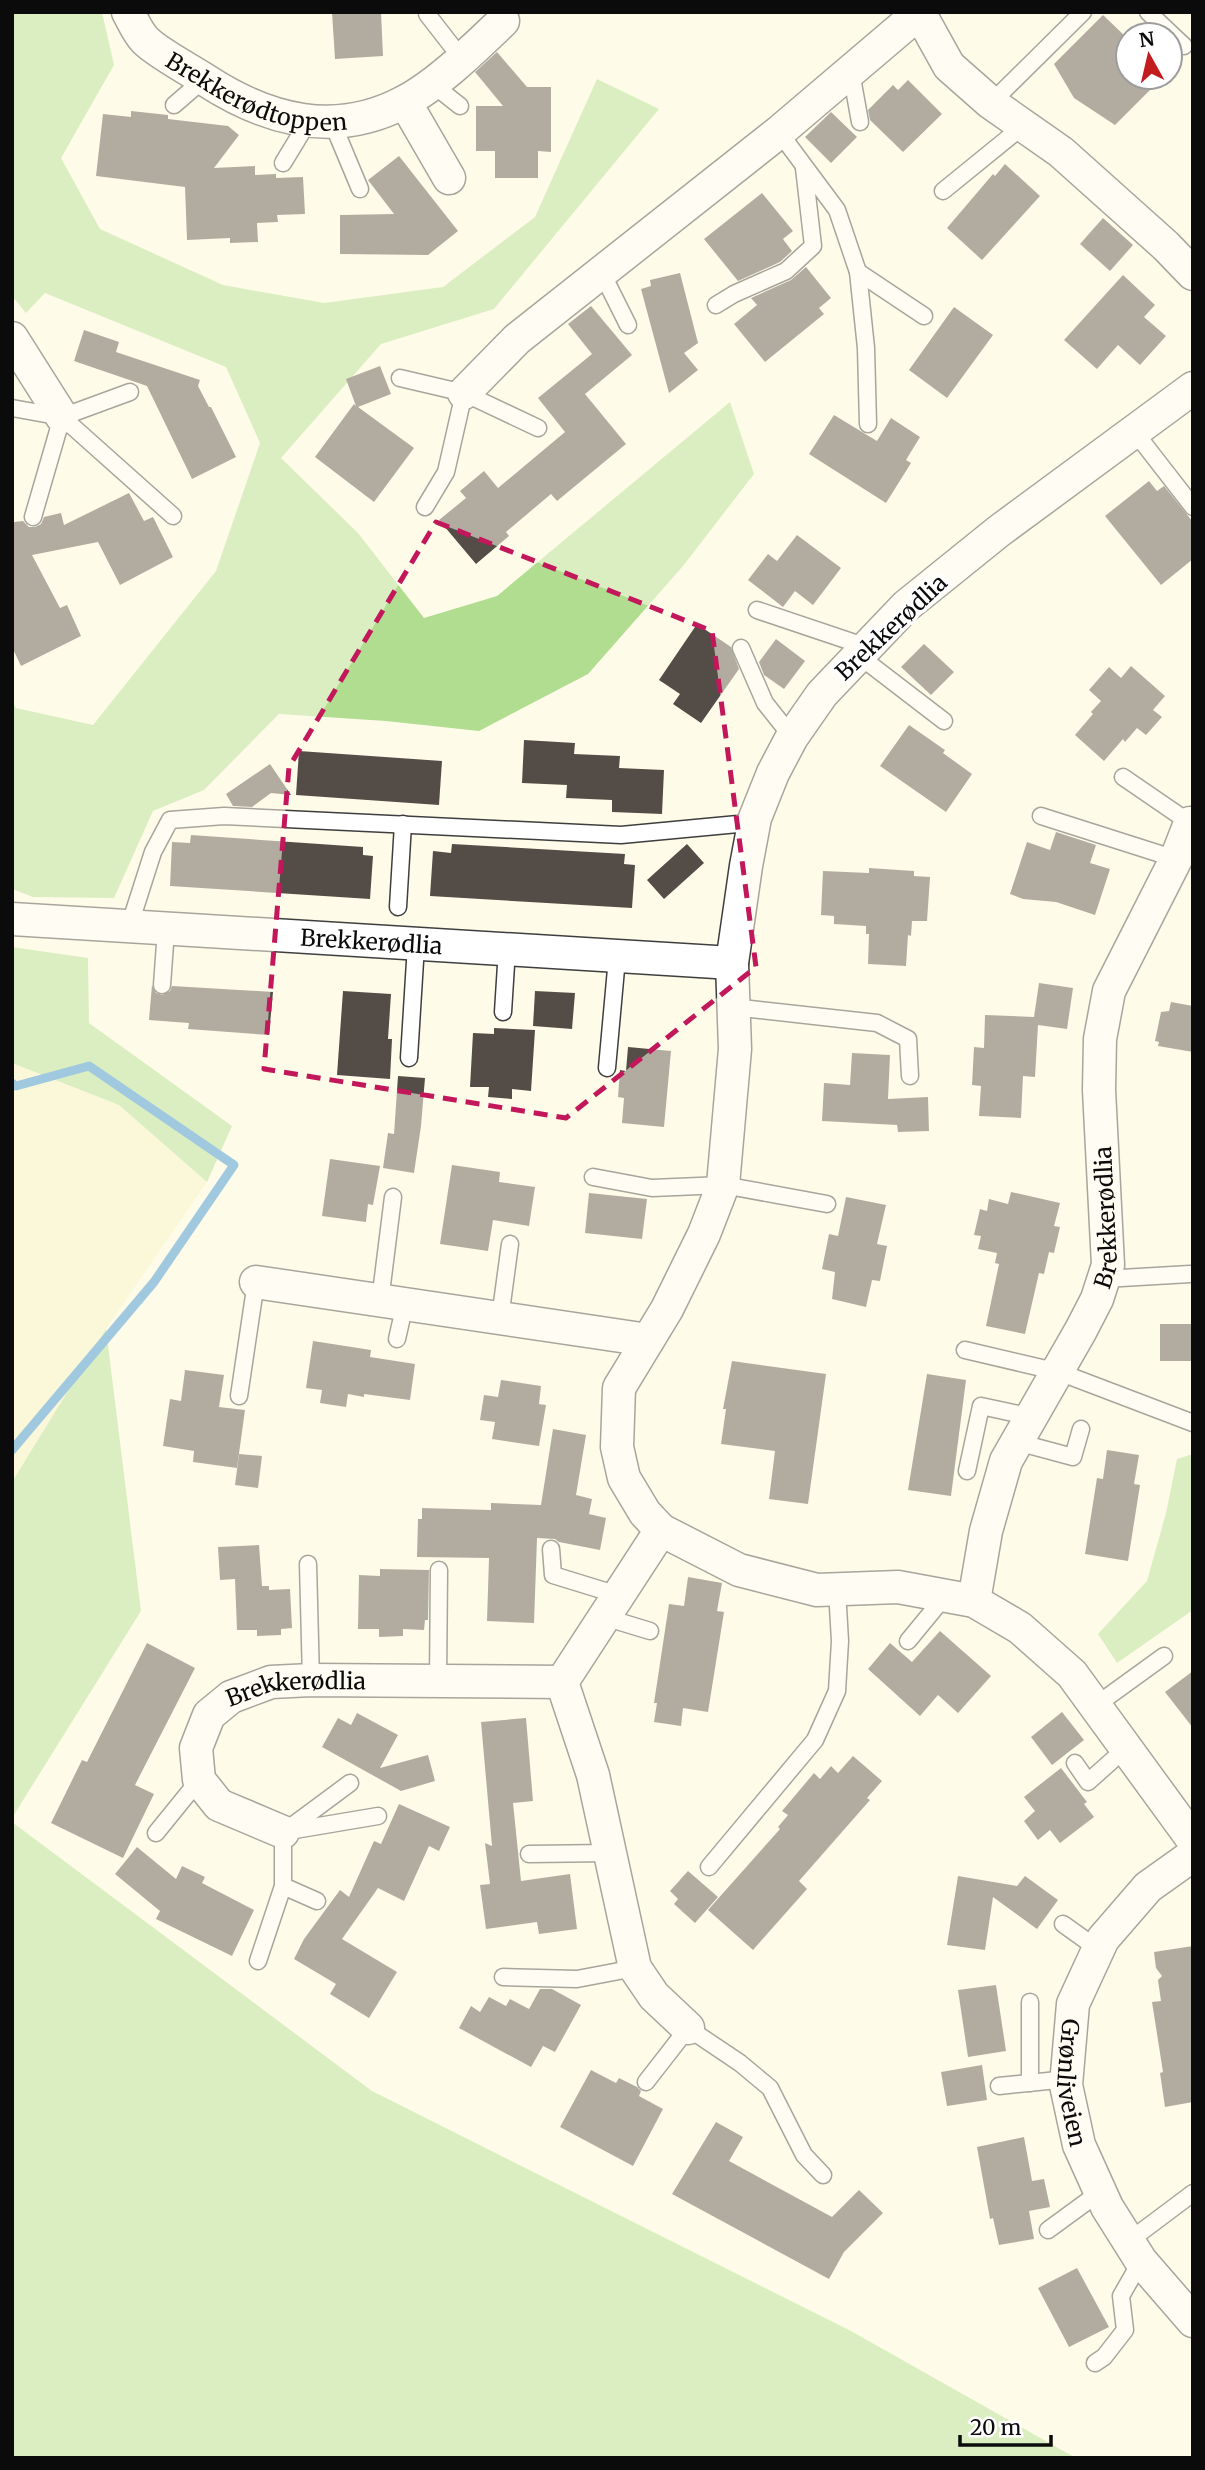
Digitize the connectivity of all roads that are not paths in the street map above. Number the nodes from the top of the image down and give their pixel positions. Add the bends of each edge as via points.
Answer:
1 (128, 12) edge
2 (1083, 12) edge
3 (919, 13) edge
4 (427, 14) dead end
5 (506, 17) edge
6 (462, 59) junction
7 (850, 72) junction
8 (204, 79) junction
9 (431, 83) junction
10 (405, 102) junction
11 (991, 103) junction
12 (174, 105) dead end
13 (460, 106) dead end
14 (320, 122) junction
15 (860, 122) dead end
16 (1023, 126) junction
17 (779, 132) junction
18 (283, 163) dead end
19 (803, 165) junction
20 (449, 178) dead end
21 (360, 189) dead end
22 (943, 191) dead end
23 (859, 272) junction
24 (601, 273) junction
25 (1193, 274) edge
26 (716, 305) dead end
27 (924, 316) dead end
28 (628, 325) dead end
29 (12, 338) edge
30 (400, 378) dead end
31 (1193, 388) edge
32 (130, 392) dead end
33 (464, 393) junction
34 (12, 408) edge
35 (62, 417) junction
36 (868, 424) dead end
37 (538, 428) dead end
38 (1134, 431) junction
39 (425, 506) dead end
40 (1193, 507) edge
41 (173, 516) dead end
42 (33, 517) dead end
43 (757, 610) dead end
44 (741, 648) dead end
45 (862, 651) junction
46 (944, 721) dead end
47 (792, 737) junction
48 (1123, 777) dead end
49 (1041, 816) dead end
50 (755, 818) junction
51 (1192, 822) edge
52 (403, 824) junction
53 (1176, 859) junction
54 (398, 907) dead end
55 (12, 919) edge
56 (129, 927) junction
57 (166, 930) junction
58 (416, 945) junction
59 (507, 949) junction
60 (617, 958) junction
61 (732, 963) junction
62 (162, 985) dead end
63 (733, 1006) junction
64 (503, 1012) dead end
65 (409, 1058) dead end
66 (607, 1068) dead end
67 (910, 1076) dead end
68 (593, 1177) dead end
69 (723, 1185) junction
70 (393, 1197) dead end
71 (827, 1204) dead end
72 (510, 1244) dead end
73 (1190, 1274) dead end
74 (1104, 1279) junction
75 (256, 1282) joint
76 (393, 1303) junction
77 (500, 1318) junction
78 (397, 1339) dead end
79 (648, 1340) junction
80 (965, 1350) dead end
81 (1059, 1372) junction
82 (239, 1396) dead end
83 (1193, 1423) edge
84 (1081, 1429) dead end
85 (1025, 1430) junction
86 (967, 1471) dead end
87 (661, 1530) junction
88 (551, 1549) dead end
89 (307, 1564) dead end
90 (439, 1570) dead end
91 (837, 1590) junction
92 (959, 1598) junction
93 (611, 1606) junction
94 (650, 1631) dead end
95 (908, 1641) dead end
96 (1164, 1656) dead end
97 (311, 1680) junction
98 (438, 1681) junction
99 (562, 1682) junction
100 (1095, 1706) junction
101 (1126, 1748) junction
102 (1075, 1763) dead end
103 (199, 1780) junction
104 (350, 1783) dead end
105 (378, 1816) dead end
106 (283, 1832) junction
107 (156, 1833) dead end
108 (1193, 1840) edge
109 (610, 1853) junction
110 (529, 1854) dead end
111 (1193, 1855) edge
112 (709, 1867) dead end
113 (283, 1886) junction
114 (317, 1901) dead end
115 (1063, 1924) dead end
116 (1098, 1949) junction
117 (258, 1961) dead end
118 (635, 1968) junction
119 (503, 1977) dead end
120 (1030, 2003) dead end
121 (688, 2028) junction
122 (1067, 2079) junction
123 (646, 2082) dead end
124 (1030, 2083) junction
125 (999, 2086) dead end
126 (823, 2175) dead end
127 (1100, 2192) junction
128 (1193, 2193) edge
129 (1048, 2230) dead end
130 (1135, 2251) junction
131 (1193, 2321) edge
132 (1095, 2363) dead end

1 - 8 street, Brekkerødtoppen via 145,40
2 - 11 lane
3 - 7 street
3 - 11 street via 949,66
4 - 6 lane
5 - 6 street, Brekkerødtoppen
6 - 9 street, Brekkerødtoppen
7 - 15 lane
7 - 17 street
8 - 12 lane
8 - 14 street, Brekkerødtoppen via 283,117
9 - 10 street, Brekkerødtoppen
9 - 13 lane
10 - 14 street, Brekkerødtoppen via 373,115
10 - 20 street
11 - 16 street
14 - 18 lane
14 - 21 lane
16 - 22 lane
16 - 25 street via 1061,152
17 - 19 lane
17 - 24 street
19 - 23 lane via 837,210
19 - 26 lane via 813,246 786,271
23 - 27 lane
23 - 36 lane
24 - 28 lane
24 - 33 street via 517,340
29 - 35 street
30 - 33 lane
31 - 38 street, Brekkerødlia
32 - 35 lane
33 - 37 lane
33 - 39 lane via 446,472
34 - 35 lane
35 - 41 lane
35 - 42 lane
38 - 40 lane
38 - 45 street, Brekkerødlia via 906,606
43 - 45 lane
44 - 47 lane via 765,703
45 - 46 lane
45 - 47 street, Brekkerødlia via 822,694
47 - 50 street, Brekkerødlia
48 - 51 lane
49 - 53 lane
50 - 52 lane via 738,824 621,835
50 - 61 street, Brekkerødlia
51 - 53 street, Brekkerødlia
52 - 54 lane
52 - 56 lane via 224,816 170,820 153,852
53 - 74 street, Brekkerødlia via 1109,991 1100,1039 1108,1265
55 - 56 street, Brekkerødlia
56 - 57 street, Brekkerødlia
57 - 58 street, Brekkerødlia
57 - 62 lane
58 - 59 street, Brekkerødlia
58 - 65 lane
59 - 60 street, Brekkerødlia
59 - 64 lane
60 - 61 street, Brekkerødlia
60 - 66 lane
61 - 63 street, Brekkerødlia
63 - 67 lane via 877,1023 908,1039
63 - 69 street, Brekkerødlia via 735,1049
68 - 69 lane via 652,1188
69 - 71 lane
69 - 79 street, Brekkerødlia via 704,1234
70 - 76 lane
72 - 77 lane
73 - 74 lane
74 - 81 street, Brekkerødlia
75 - 76 street
75 - 82 lane
76 - 77 street
76 - 78 lane
77 - 79 street
79 - 87 street, Brekkerødlia via 619,1388 617,1447 624,1478
80 - 81 lane
81 - 83 lane
81 - 85 street, Brekkerødlia
84 - 85 lane via 1073,1457
85 - 86 lane via 981,1406
85 - 92 street, Brekkerødlia via 1006,1461
87 - 91 street, Brekkerødlia via 739,1570 817,1590
87 - 93 street
88 - 93 lane via 553,1575
89 - 97 lane
90 - 98 lane
91 - 92 street, Brekkerødlia via 898,1587
91 - 112 lane via 837,1691 815,1740
92 - 95 lane
92 - 100 street, Brekkerødlia via 1020,1628 1072,1674
93 - 94 lane
93 - 99 street
96 - 100 lane
97 - 98 street, Brekkerødlia
97 - 103 street, Brekkerødlia via 271,1682 231,1697 209,1715 196,1748
98 - 99 street, Brekkerødlia
99 - 109 street via 593,1775
100 - 101 street, Brekkerødlia
101 - 102 lane via 1088,1782
101 - 108 street, Brekkerødlia
103 - 106 street via 219,1805
103 - 107 lane
104 - 106 lane
105 - 106 lane
106 - 113 lane
109 - 110 lane
109 - 118 street
111 - 116 street, Grønliveien via 1148,1887
113 - 114 lane
113 - 117 lane
115 - 116 lane
116 - 122 street, Grønliveien via 1073,2004
118 - 119 lane via 577,1979
118 - 121 street via 654,1996
120 - 124 lane
121 - 123 lane
121 - 126 lane via 770,2088 804,2155
122 - 124 lane
122 - 127 street, Grønliveien via 1079,2145
124 - 125 lane
127 - 129 lane
127 - 130 street, Grønliveien
128 - 130 lane
130 - 131 street, Grønliveien
130 - 132 lane via 1121,2296 1125,2330

